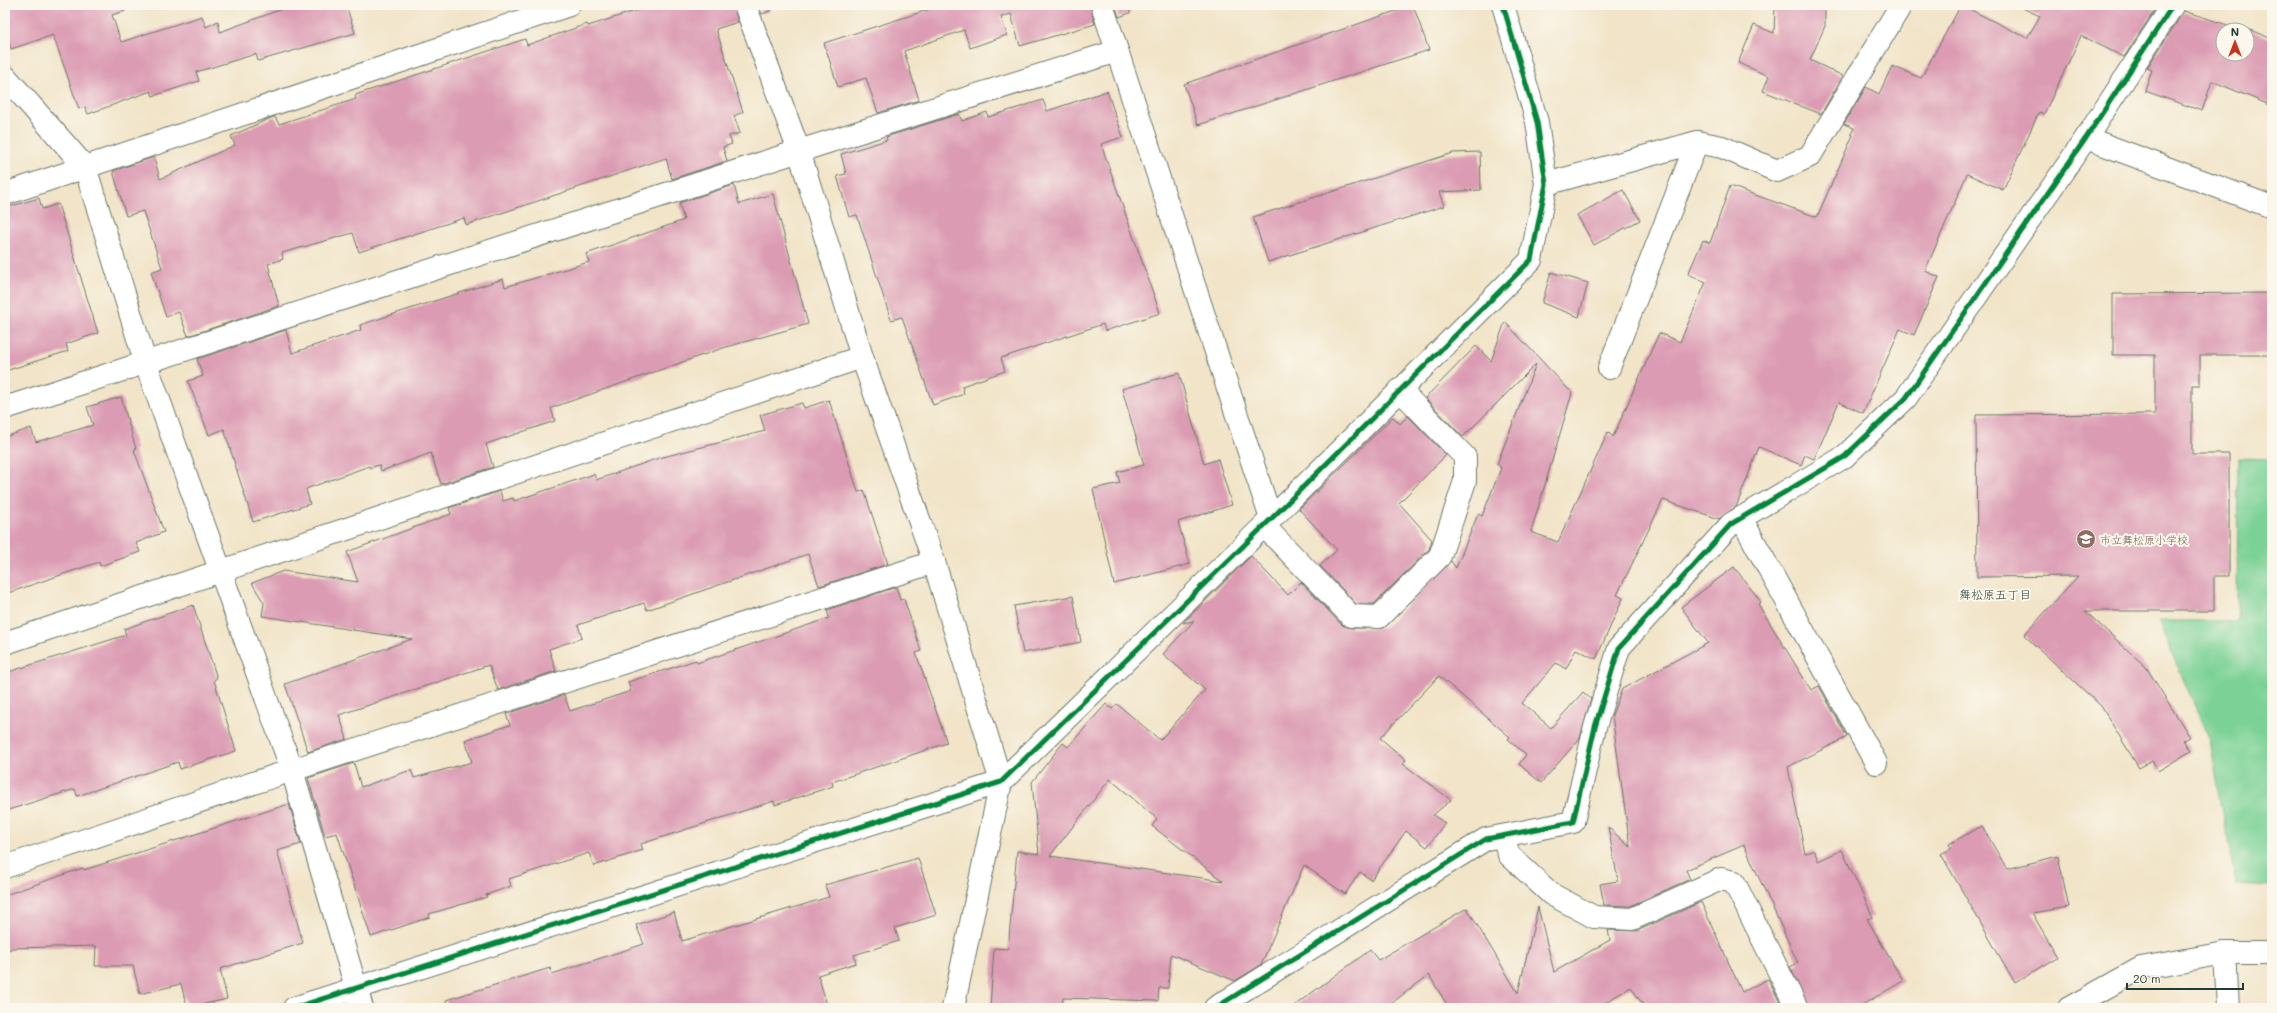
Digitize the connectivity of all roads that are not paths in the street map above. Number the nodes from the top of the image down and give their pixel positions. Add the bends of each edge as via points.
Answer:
1 (569, 5) edge
2 (745, 5) edge
3 (1102, 5) edge
4 (1503, 5) edge
5 (1901, 5) edge
6 (2173, 5) edge
7 (1117, 51) junction
8 (5, 76) edge
9 (2086, 138) junction
10 (1697, 142) junction
11 (799, 151) junction
12 (85, 167) junction
13 (1546, 184) junction
14 (5, 194) edge
15 (2272, 207) edge
16 (862, 357) junction
17 (145, 361) junction
18 (1609, 368) dead end
19 (1400, 390) junction
20 (5, 408) edge
21 (1741, 518) junction
22 (1268, 523) junction
23 (934, 562) junction
24 (221, 569) junction
25 (5, 643) edge
26 (1876, 763) dead end
27 (292, 770) junction
28 (1001, 782) junction
29 (1504, 836) junction
30 (5, 867) edge
31 (2225, 953) junction
32 (2272, 953) edge
33 (355, 987) junction
34 (294, 1008) edge
35 (362, 1008) edge
36 (953, 1008) edge
37 (1215, 1008) edge
38 (1797, 1008) edge
39 (2069, 1008) edge
40 (2228, 1008) edge

1 - 12 street
2 - 11 street
3 - 7 street
4 - 13 street via 1537,122
5 - 10 street via 1810,156 1777,171 1722,147
6 - 9 street
7 - 11 street
7 - 22 street
8 - 12 street
9 - 15 street
9 - 21 street via 1906,398 1844,458
10 - 13 street
10 - 18 street
11 - 16 street
11 - 17 street
12 - 14 street
12 - 17 street
13 - 19 street via 1531,260
16 - 23 street
16 - 24 street
17 - 20 street
17 - 24 street
19 - 22 street
19 - 22 street via 1465,458 1465,481 1440,556 1379,617 1351,616
21 - 26 street
21 - 29 street via 1731,524 1619,648 1595,728 1573,822
22 - 28 street
23 - 27 street
23 - 28 street
24 - 25 street
24 - 27 street
27 - 30 street
27 - 33 street
28 - 33 street
28 - 36 street
29 - 37 street via 1486,839
29 - 38 street via 1509,855 1551,894 1594,917 1632,919 1721,879 1734,882
31 - 32 street
31 - 39 street via 2141,968
31 - 40 street
33 - 34 street
33 - 35 street

